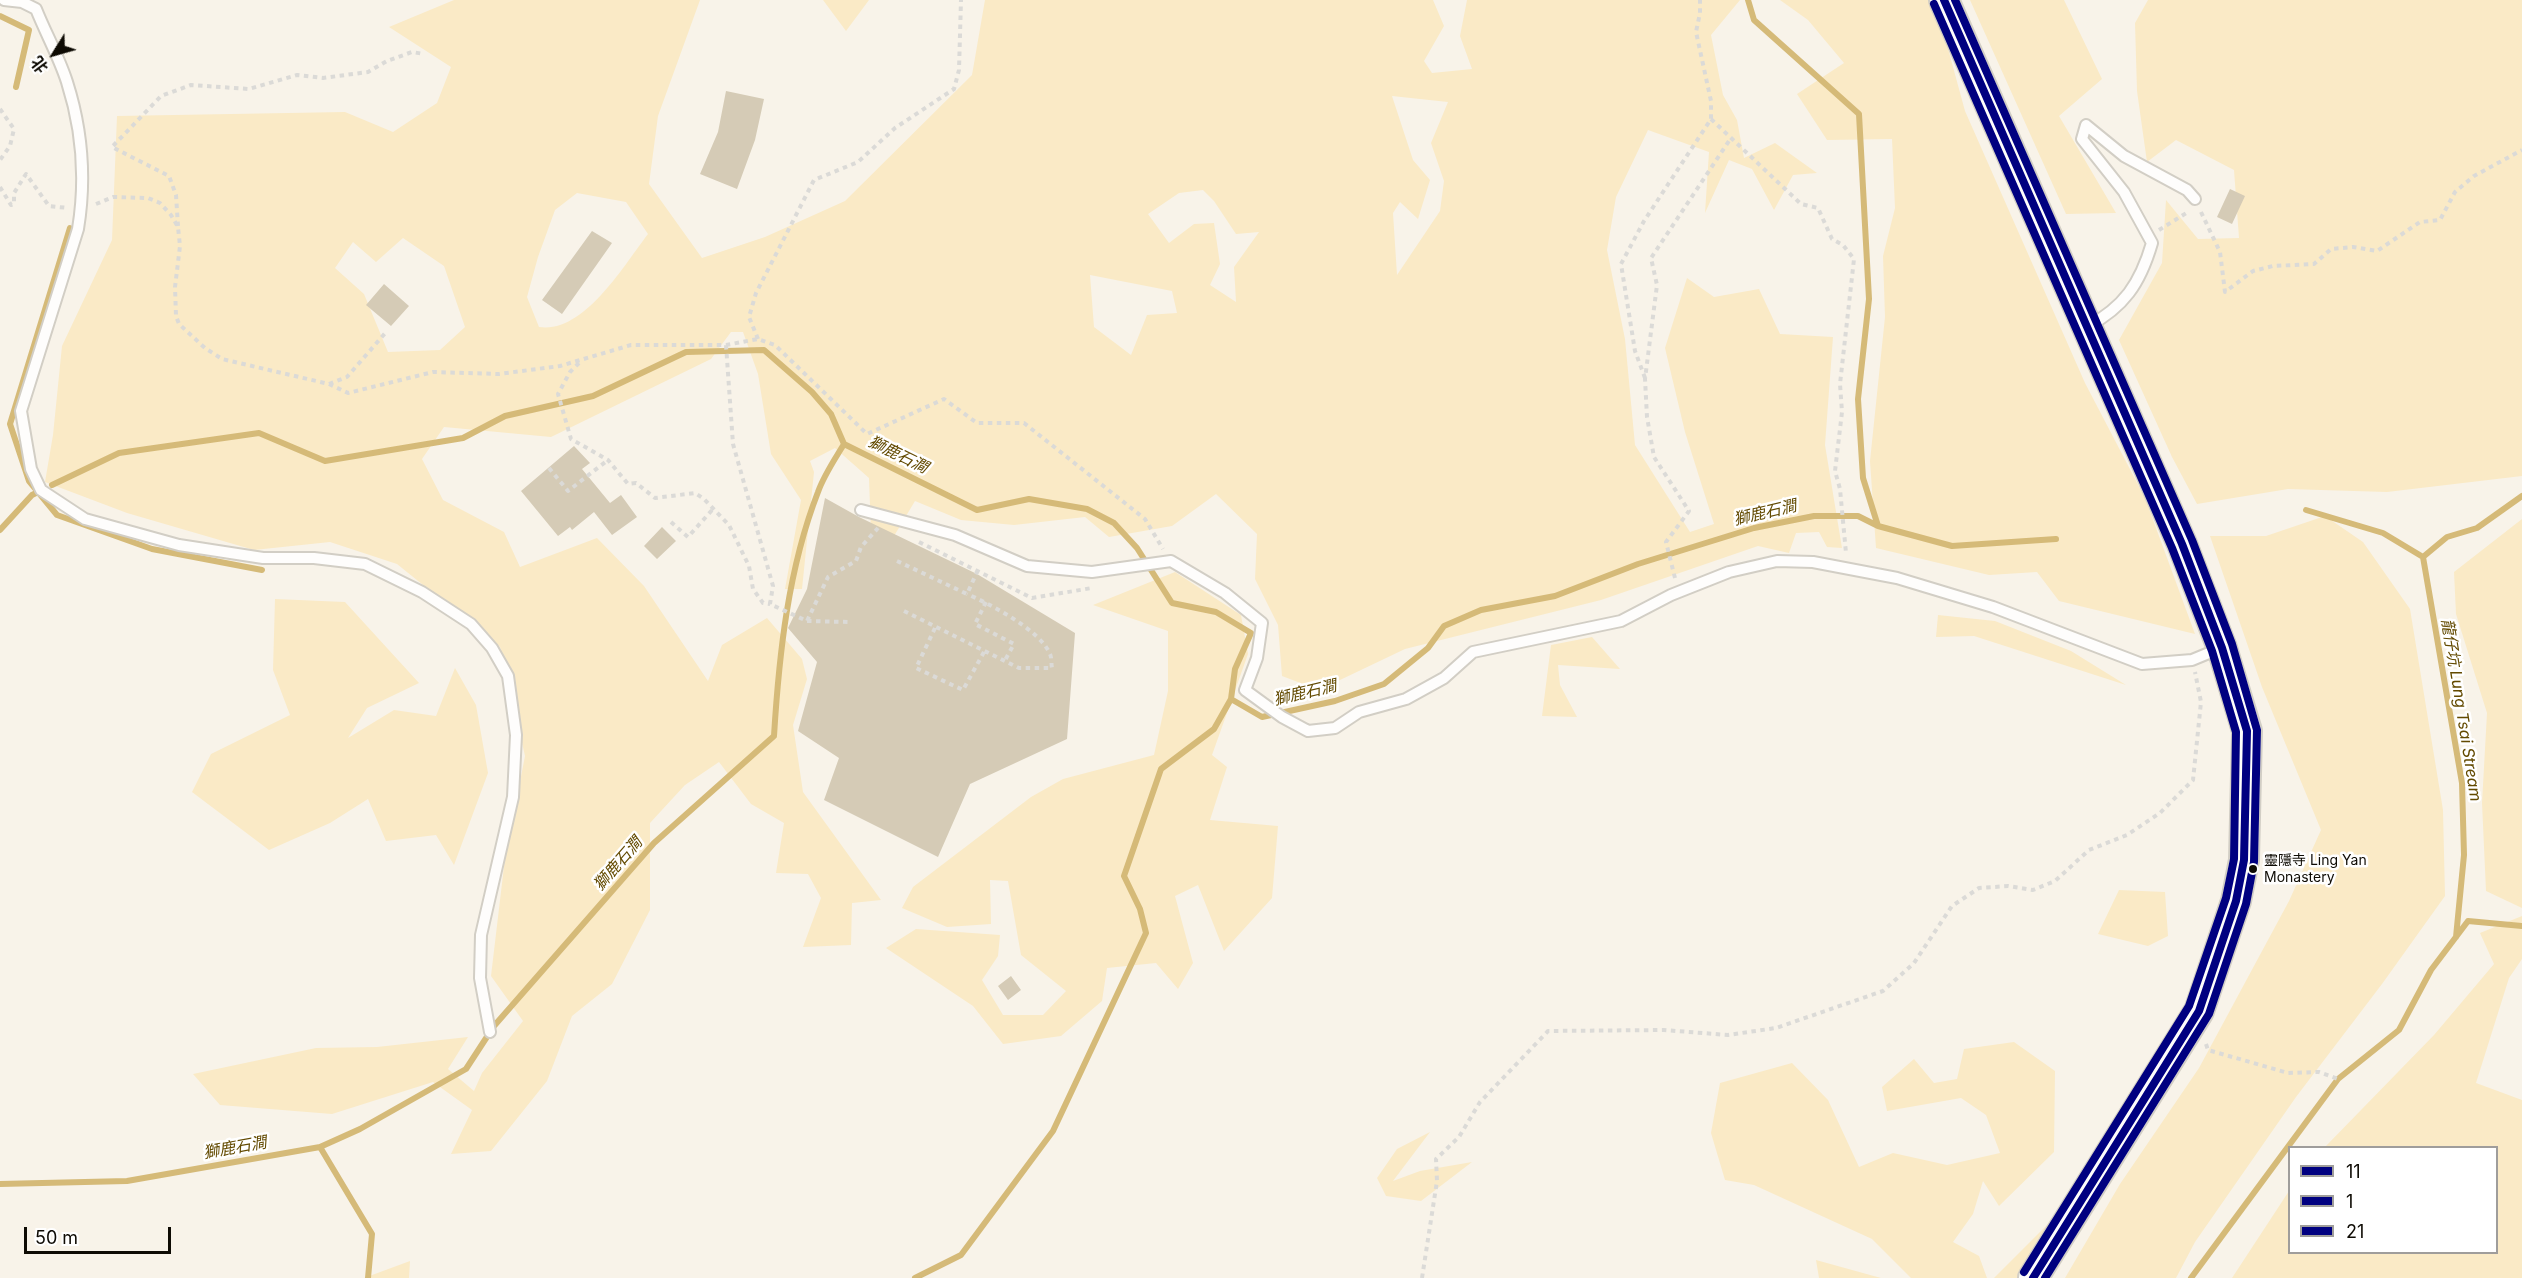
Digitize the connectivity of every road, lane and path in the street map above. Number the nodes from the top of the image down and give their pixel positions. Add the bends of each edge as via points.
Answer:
1 (4, 0) edge
2 (961, 0) edge
3 (1700, 0) edge
4 (1944, 0) edge
5 (424, 54) dead end
6 (0, 109) edge
7 (1711, 119) junction
8 (1731, 138) junction
9 (2522, 150) edge
10 (0, 160) edge
11 (0, 187) edge
12 (2197, 203) junction
13 (81, 210) junction
14 (178, 227) junction
15 (2149, 238) junction
16 (2087, 327) junction
17 (387, 331) dead end
18 (758, 339) junction
19 (726, 345) junction
20 (581, 362) junction
21 (1645, 379) junction
22 (328, 384) junction
23 (608, 460) junction
24 (549, 468) dead end
25 (713, 509) junction
26 (861, 510) dead end
27 (671, 522) dead end
28 (861, 547) dead end
29 (1671, 559) dead end
30 (897, 561) dead end
31 (1171, 561) junction
32 (978, 570) dead end
33 (1848, 570) junction
34 (967, 594) junction
35 (986, 602) junction
36 (772, 606) junction
37 (904, 611) dead end
38 (807, 621) junction
39 (850, 622) dead end
40 (935, 628) junction
41 (2222, 648) junction
42 (984, 652) junction
43 (2192, 660) junction
44 (1004, 662) junction
45 (2199, 1011) junction
46 (490, 1032) dead end
47 (2338, 1079) dead end
48 (1422, 1278) edge
49 (2033, 1278) edge

1 - 13 lane via 36,9 67,82 82,146
2 - 18 path via 954,89 895,128 858,162 814,180 756,293 749,317
3 - 7 path via 1696,32 1710,91
4 - 16 main road
5 - 14 path via 412,52 368,72 323,78 297,75 249,89 191,86 161,96 112,147 170,176
6 - 10 path via 14,129 10,146
7 - 8 path
7 - 21 path via 1621,264 1635,351
8 - 21 path via 1651,258 1657,285
8 - 33 path via 1801,204 1818,208 1832,239 1843,245 1854,260 1835,471
9 - 12 path via 2474,176 2455,192 2440,220 2420,222 2377,251 2331,249 2314,264 2253,271 2225,292 2220,252
11 - 13 path via 14,204 14,193 26,174 49,206
12 - 15 path
12 - 15 lane via 2187,190 2124,156 2086,125 2082,139 2124,192
13 - 14 path via 113,197 148,198 160,203
13 - 46 lane via 21,411 31,469 41,490 86,519 179,545 263,558 365,564 422,592 471,624 492,648 508,676 516,735 513,797 481,935 480,978
14 - 22 path via 175,287 179,324 222,359
15 - 16 lane via 2152,243 2145,265 2125,300
16 - 41 main road via 2182,544
17 - 22 path via 347,377
18 - 19 path
18 - 31 path via 775,345 867,434 944,399 978,423 1024,423 1145,519
19 - 20 path via 631,345
19 - 36 path via 733,444 773,586
20 - 22 path via 499,374 433,372 348,393
20 - 23 path via 570,372 558,394 559,400 571,439
21 - 29 path via 1654,457 1689,511 1666,542
23 - 24 path via 568,491
23 - 25 path via 628,484 636,483 655,498 695,494
25 - 27 path via 688,537
25 - 36 path via 729,525 743,550 753,590 763,603
26 - 31 lane via 955,535 1027,566 1092,572
28 - 38 path via 856,561 828,577
30 - 34 path
31 - 33 lane via 1226,593 1262,623 1257,658 1245,690 1308,731 1335,728 1359,712 1406,699 1444,678 1473,652 1621,621 1671,595 1729,572 1777,561 1813,562
32 - 34 path
33 - 43 lane via 1897,578 1993,607 2142,664
34 - 35 path
35 - 44 path via 975,624 1014,644
35 - 44 path via 1041,642 1051,655 1052,668 1019,668
36 - 38 path
37 - 40 path
38 - 39 path
40 - 42 path
40 - 42 path via 916,668 963,690
41 - 43 lane
41 - 45 main road via 2247,731 2245,851 2236,901
42 - 44 path
43 - 48 path via 2201,702 2193,780 2160,813 2127,835 2089,850 2055,881 2033,891 2008,886 1979,888 1952,906 1914,963 1883,991 1776,1028 1728,1035 1664,1030 1548,1031 1480,1102 1460,1137 1436,1159 1437,1181
45 - 47 path via 2208,1050 2288,1073 2319,1072
45 - 49 main road

